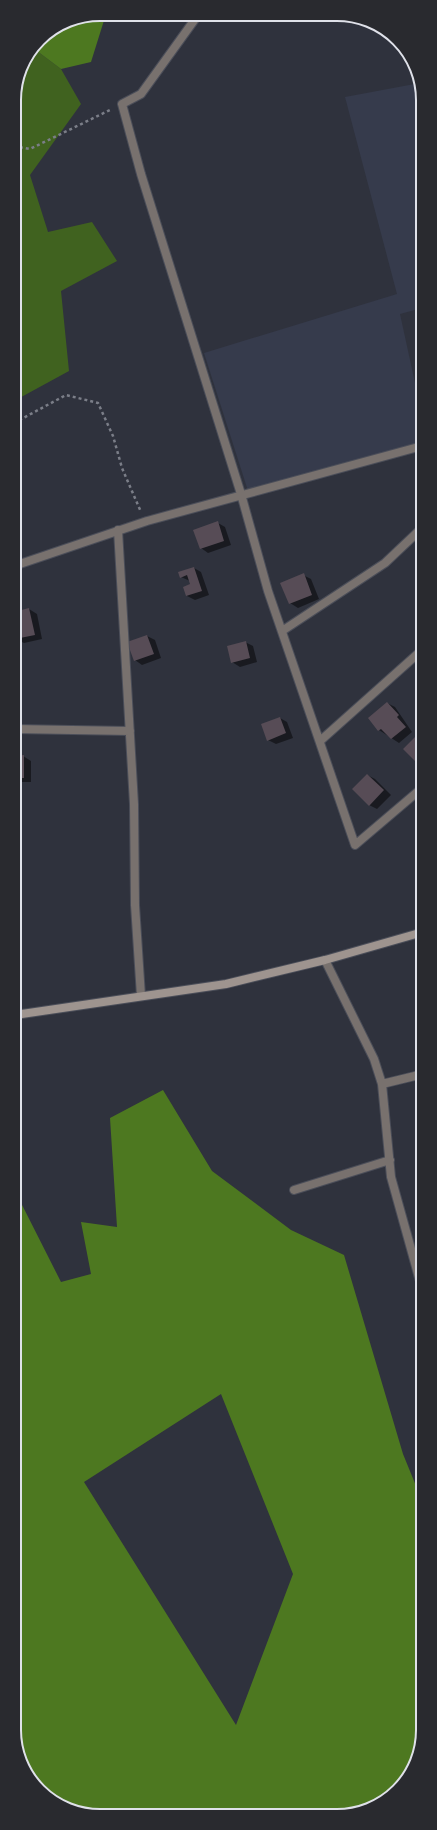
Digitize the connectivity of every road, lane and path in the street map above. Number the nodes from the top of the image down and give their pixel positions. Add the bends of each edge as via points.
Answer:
1 (194, 21) edge
2 (122, 104) junction
3 (21, 147) edge
4 (21, 419) edge
5 (416, 448) edge
6 (241, 494) junction
7 (147, 521) junction
8 (118, 530) junction
9 (416, 534) edge
10 (21, 564) edge
11 (282, 631) junction
12 (416, 655) edge
13 (21, 729) edge
14 (130, 731) junction
15 (320, 741) junction
16 (416, 793) edge
17 (416, 934) edge
18 (325, 960) junction
19 (142, 996) junction
20 (21, 1014) edge
21 (416, 1076) edge
22 (382, 1084) junction
23 (390, 1160) junction
24 (294, 1190) dead end
25 (416, 1267) edge

1 - 2 street via 141,94
2 - 3 path via 30,149
2 - 6 street via 141,174
4 - 7 path via 66,395 98,402 137,505
5 - 6 street
6 - 7 street
6 - 11 street
7 - 8 street
8 - 10 street
8 - 14 street
9 - 11 street via 385,563
11 - 15 street
12 - 15 street
13 - 14 street
14 - 19 street via 135,905
15 - 16 street via 356,845
17 - 18 street
18 - 19 street via 226,984
18 - 22 street via 374,1060
19 - 20 street
21 - 22 street
22 - 23 street
23 - 24 street
23 - 25 street via 391,1177

